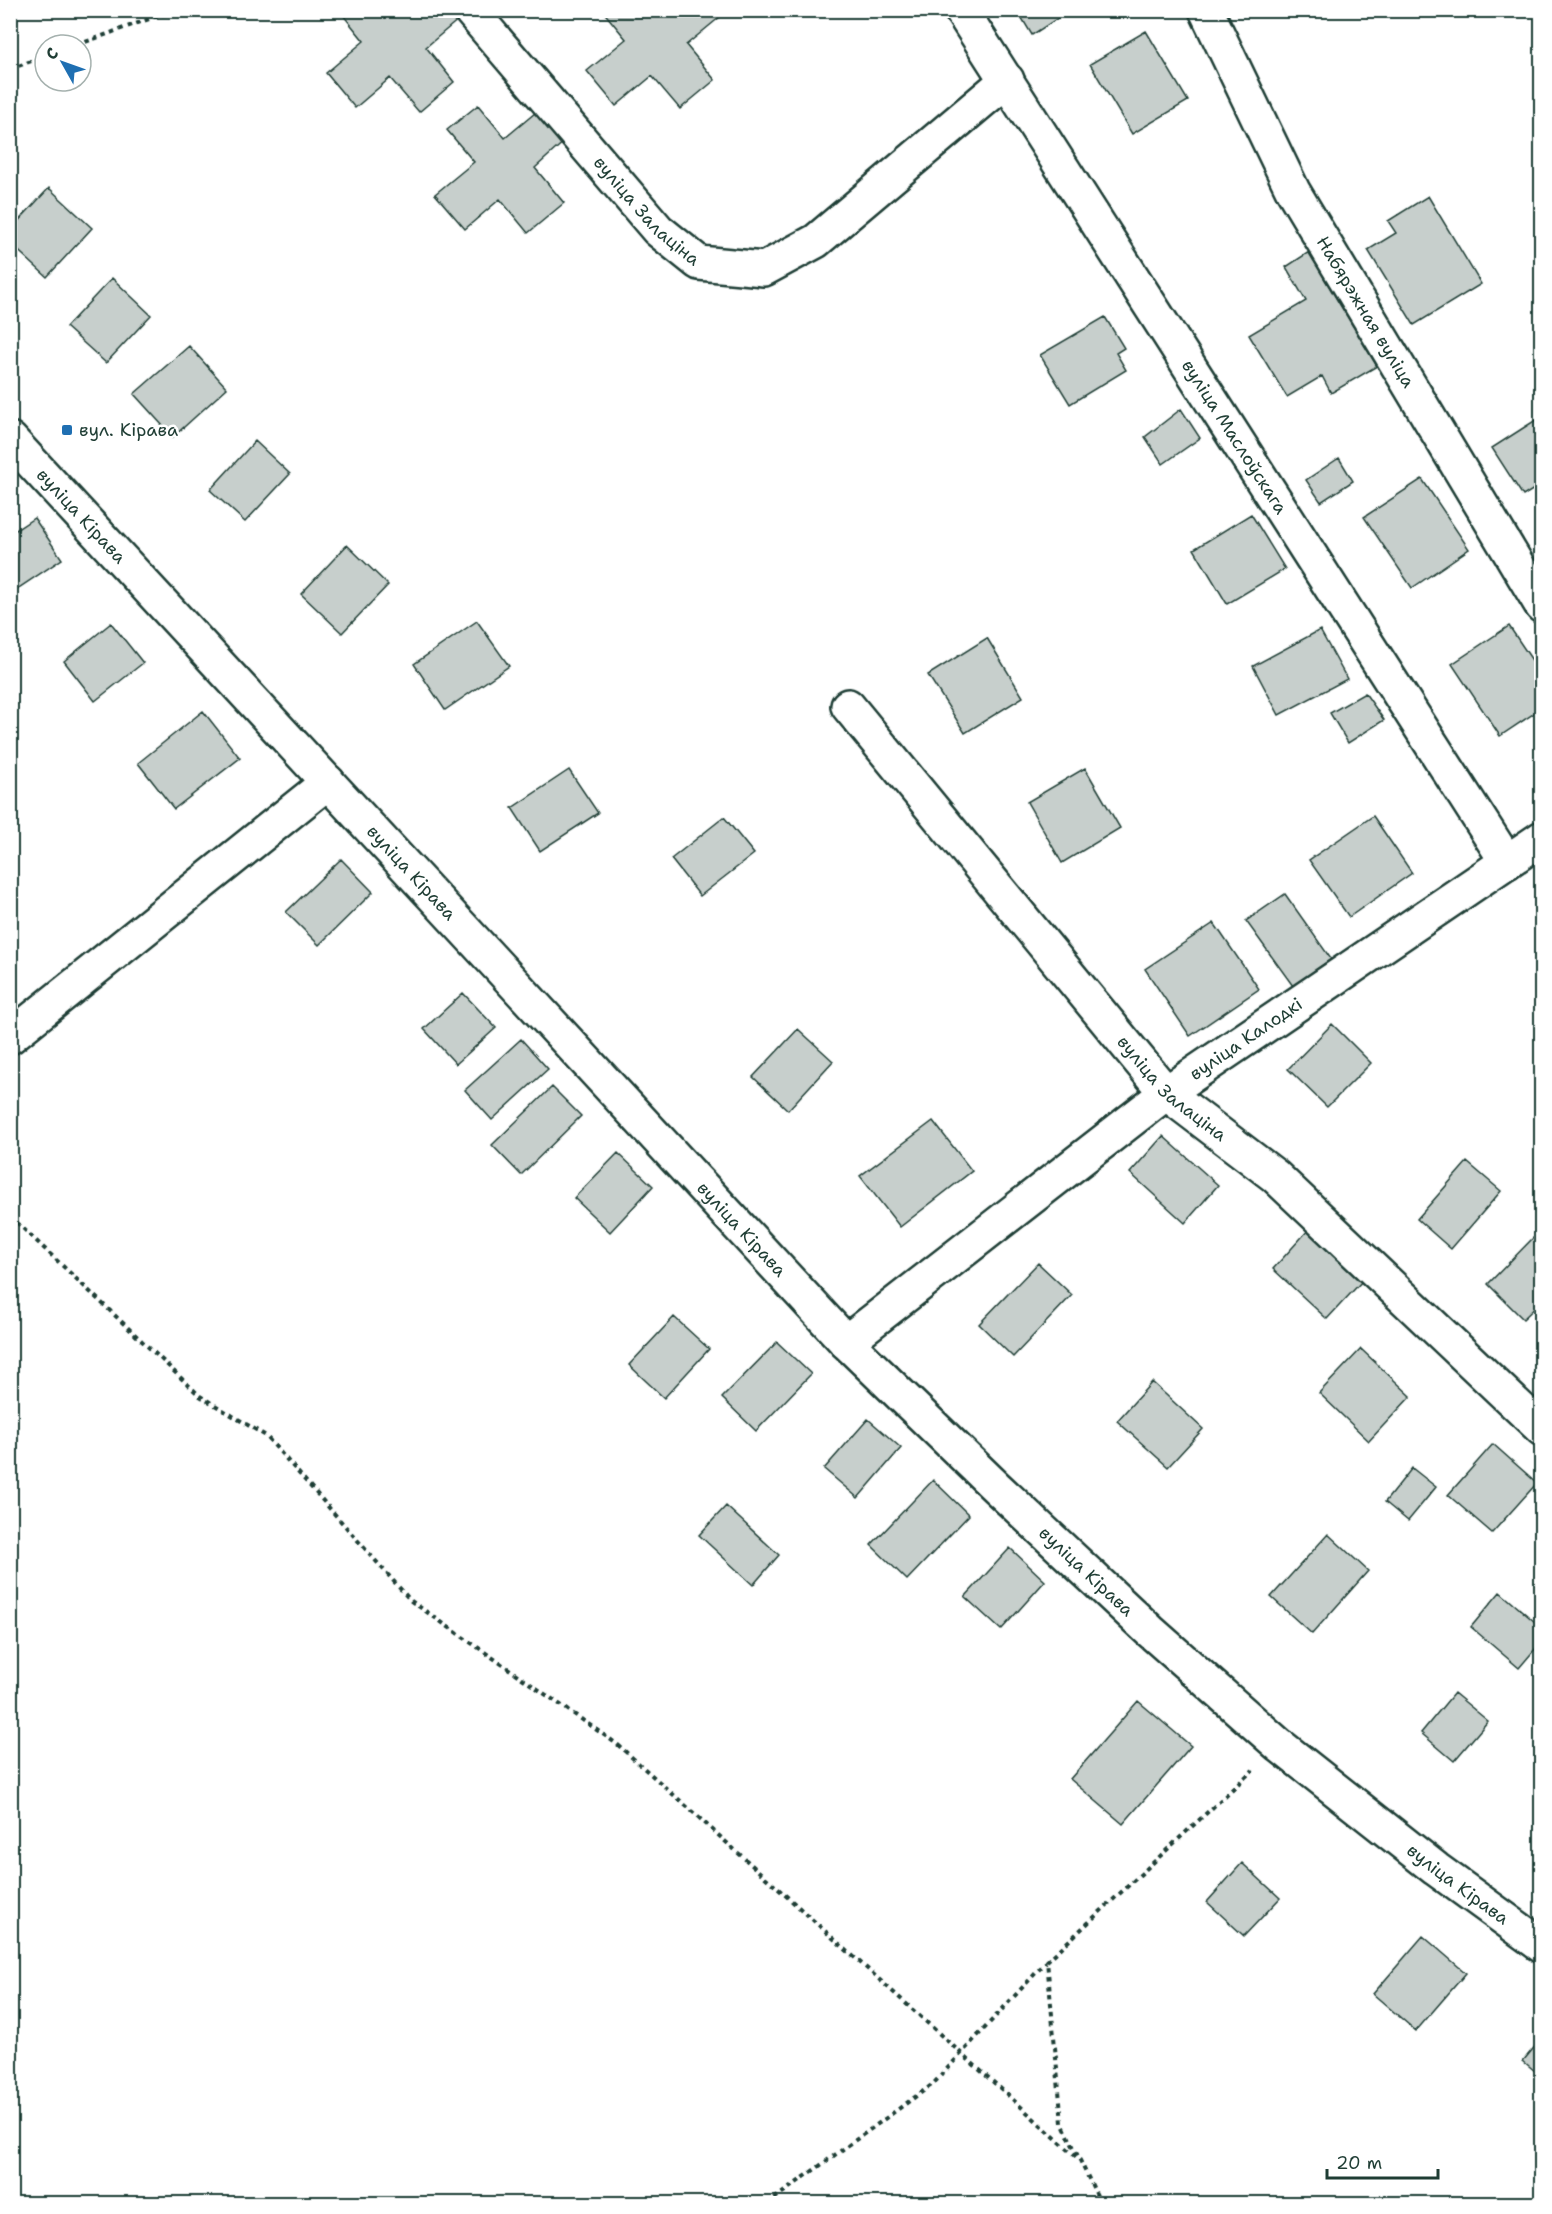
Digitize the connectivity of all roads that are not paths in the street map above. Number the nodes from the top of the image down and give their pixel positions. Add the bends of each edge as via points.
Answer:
1 (470, 10) edge
2 (962, 10) edge
3 (1206, 10) edge
4 (1007, 80) junction
5 (10, 439) edge
6 (1542, 606) edge
7 (848, 706) dead end
8 (328, 782) junction
9 (1542, 838) edge
10 (1507, 862) junction
11 (10, 1037) edge
12 (1166, 1093) junction
13 (846, 1342) junction
14 (1542, 1429) edge
15 (1542, 1946) edge

1 - 4 street, вуліца Залаціна via 658,230 699,263 764,269 816,241
2 - 4 street, вуліца Маслоўскага
3 - 6 street, Набярэжная вуліца via 1293,192
4 - 10 street, вуліца Маслоўскага
5 - 8 street, вуліца Кірава
7 - 12 street, вуліца Залаціна
8 - 11 street
8 - 13 street, вуліца Кірава
9 - 10 street, вуліца Калодкі
10 - 12 street, вуліца Калодкі
12 - 13 street, вуліца Калодкі
12 - 14 street, вуліца Залаціна via 1275,1176
13 - 15 street, вуліца Кірава via 1150,1631 1280,1745 1436,1869

